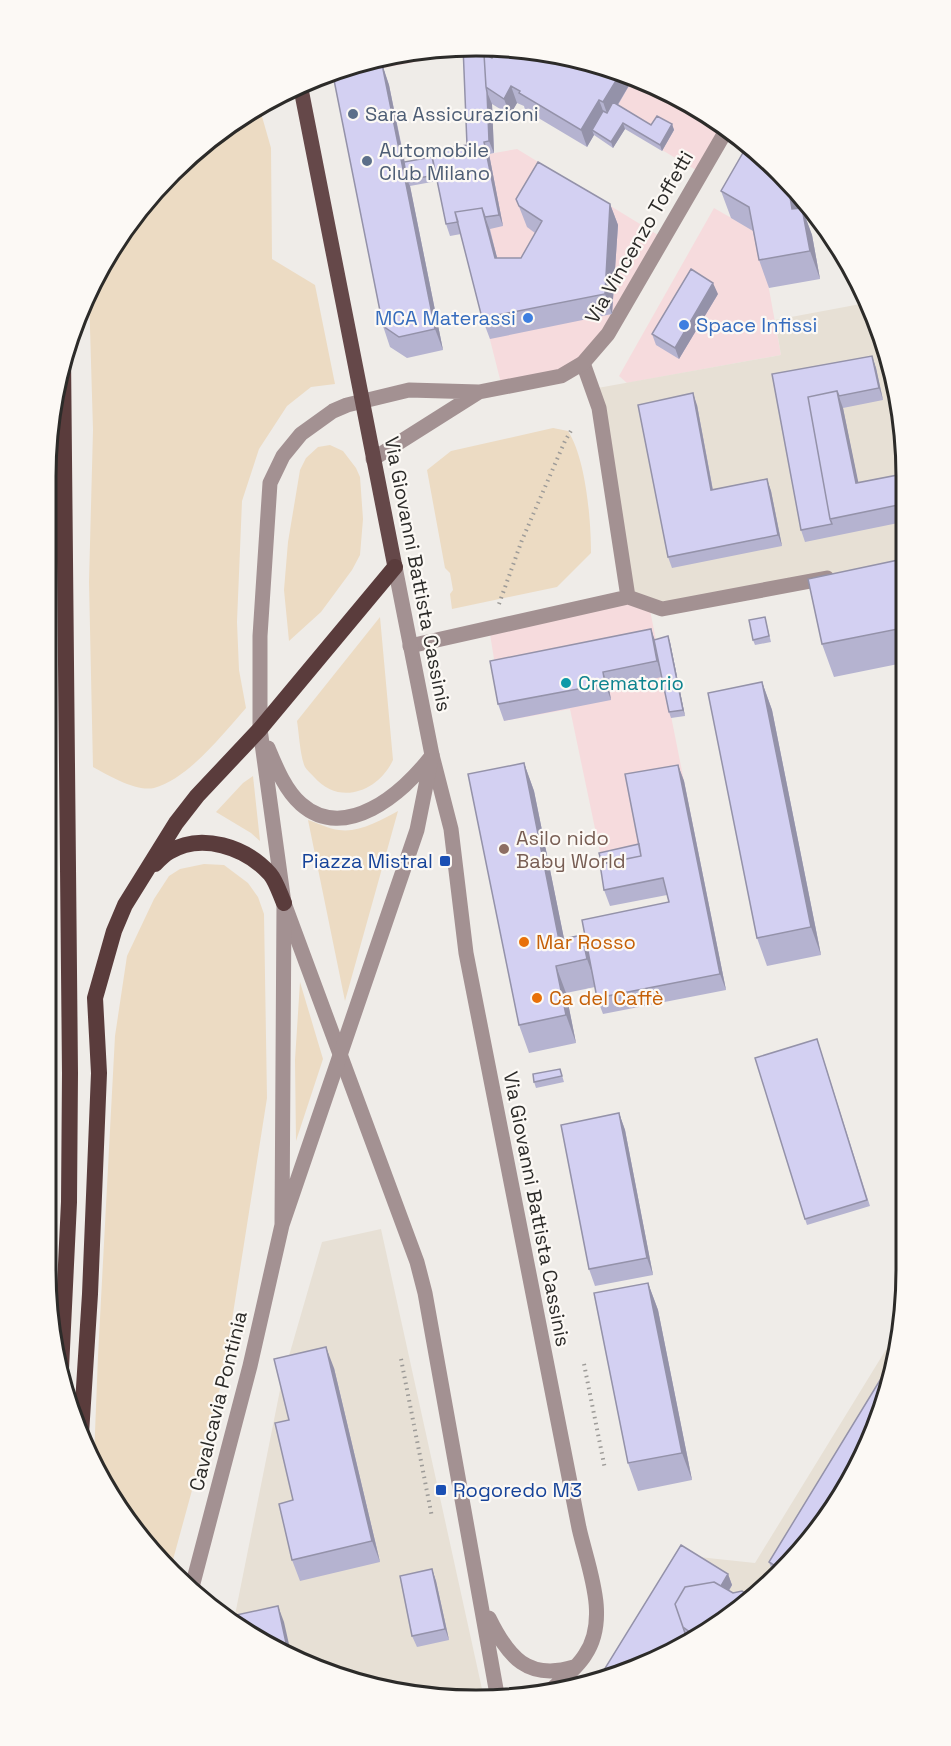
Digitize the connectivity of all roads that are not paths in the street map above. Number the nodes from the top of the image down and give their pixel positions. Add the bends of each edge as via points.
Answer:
1 (302, 93) edge
2 (723, 136) edge
3 (584, 363) junction
4 (479, 392) junction
5 (63, 397) edge
6 (362, 401) junction
7 (373, 459) junction
8 (394, 567) junction
9 (846, 574) edge
10 (628, 597) junction
11 (410, 646) junction
12 (260, 729) junction
13 (432, 755) junction
14 (145, 873) junction
15 (284, 903) junction
16 (340, 1055) junction
17 (282, 1225) junction
18 (62, 1342) edge
19 (82, 1417) edge
20 (194, 1581) edge
21 (483, 1605) junction
22 (578, 1665) junction
23 (560, 1681) edge
24 (496, 1690) edge

1 - 6 main road, Via Giovanni Battista Cassinis
2 - 3 street, Via Vincenzo Toffetti via 608,334
3 - 4 street via 561,376
3 - 10 street via 598,408
4 - 6 street via 409,390
4 - 7 street
5 - 18 highway via 70,1136
6 - 7 main road, Via Giovanni Battista Cassinis
6 - 12 street via 333,411 302,434 283,456 270,483 260,636
7 - 8 main road, Via Giovanni Battista Cassinis
8 - 11 street, Via Giovanni Battista Cassinis
8 - 12 highway
9 - 10 street via 662,609
10 - 11 street
11 - 13 street, Via Giovanni Battista Cassinis
12 - 13 street via 277,770 301,804 333,818 366,812 381,803 415,777
12 - 14 highway via 183,814
12 - 15 street
13 - 16 street, Via Giovanni Battista Cassinis via 417,830
13 - 22 street, Via Giovanni Battista Cassinis via 451,829 466,953 598,1613 592,1643
14 - 15 highway via 169,851 213,843 252,859 271,875
14 - 19 highway via 114,931 94,998 99,1084
15 - 16 street
15 - 17 street, Cavalcavia Pontinia
16 - 17 street, Cavalcavia Pontinia
16 - 21 street via 425,1293
17 - 20 street, Cavalcavia Pontinia
21 - 22 street via 507,1650 521,1664 548,1672
21 - 24 street
22 - 23 street, Via Giovanni Battista Cassinis

